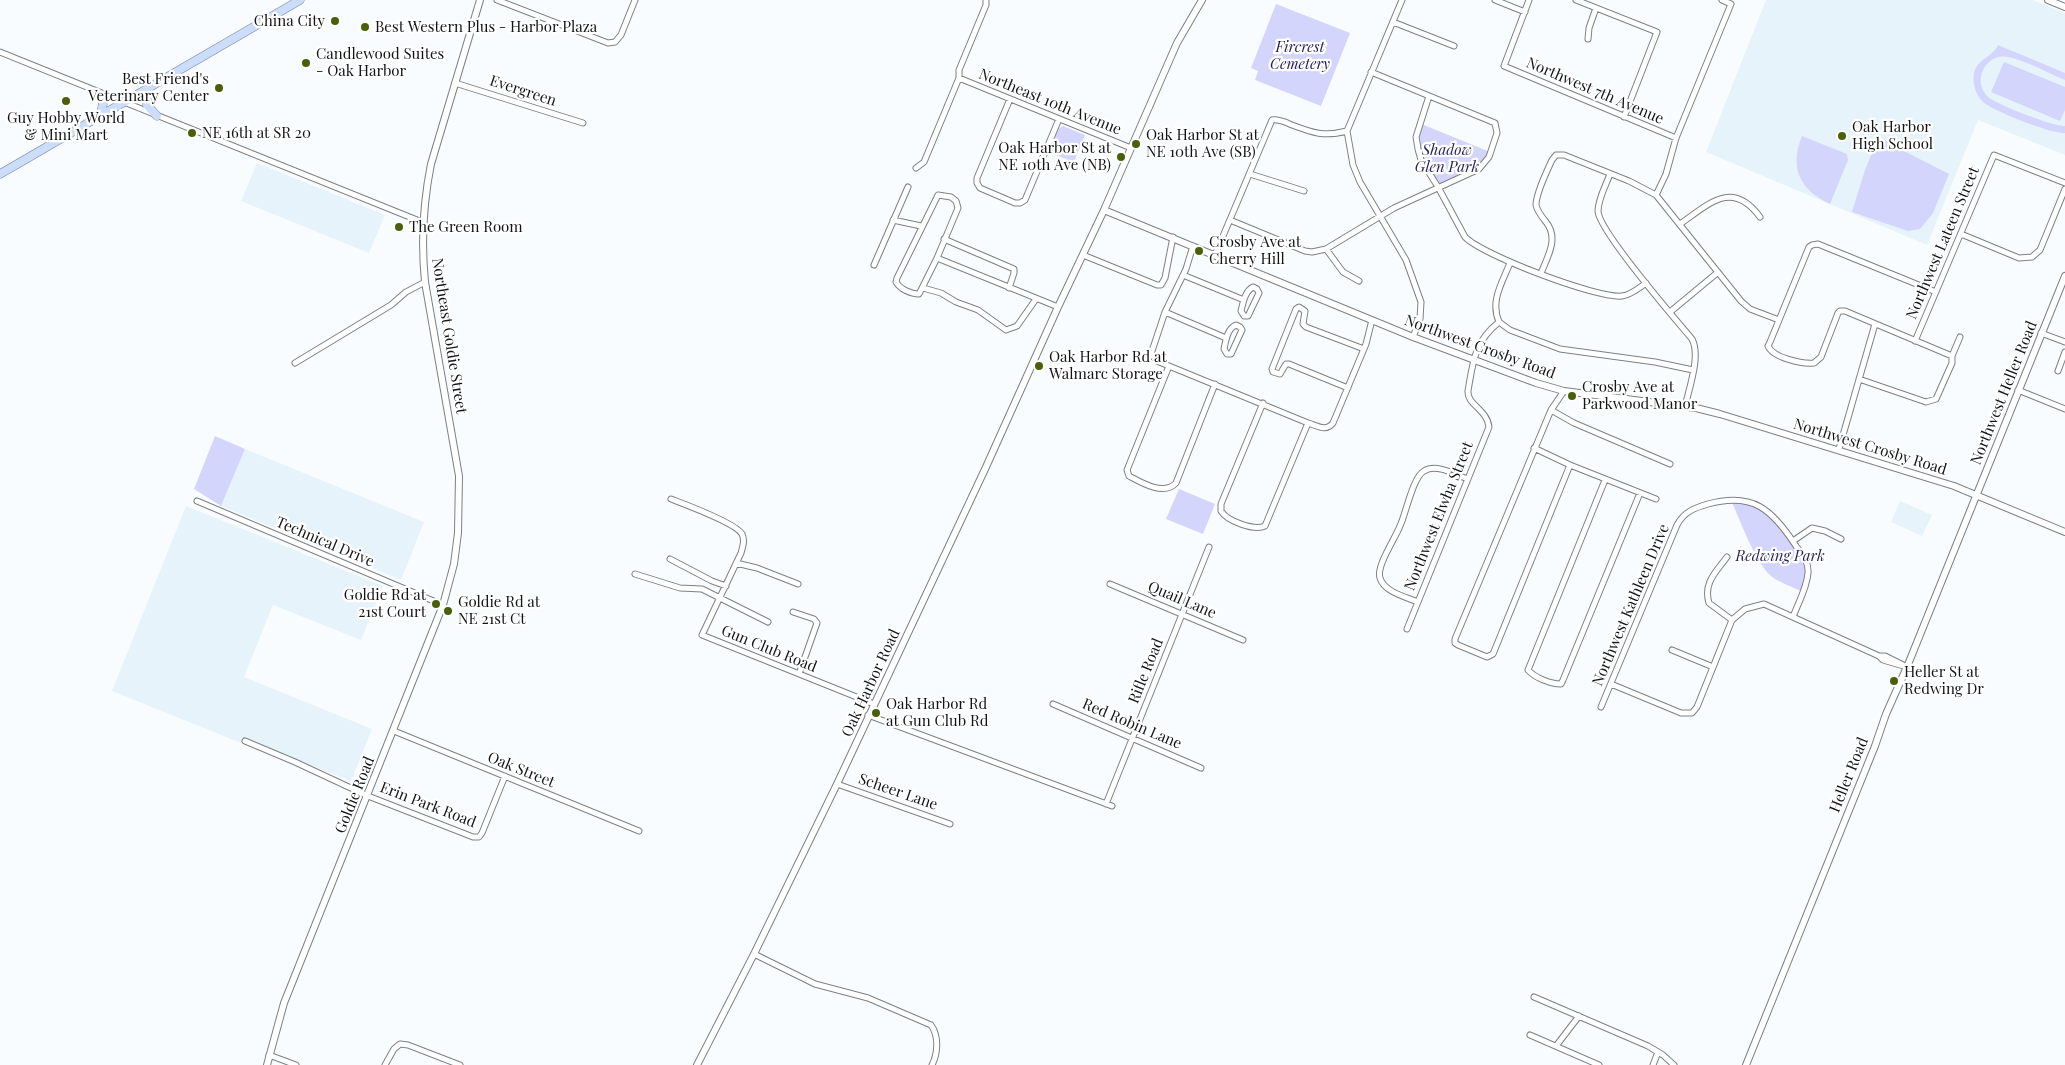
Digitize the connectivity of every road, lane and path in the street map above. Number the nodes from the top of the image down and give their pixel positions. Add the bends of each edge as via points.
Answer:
1 (300, 0) edge
2 (480, 0) edge
3 (497, 0) edge
4 (635, 0) edge
5 (986, 0) edge
6 (1202, 0) edge
7 (1402, 0) edge
8 (1495, 0) edge
9 (1529, 0) edge
10 (1576, 0) edge
11 (1722, 0) edge
12 (2048, 0) edge
13 (2065, 7) edge
14 (1596, 8) junction
15 (1524, 12) junction
16 (1393, 22) junction
17 (1588, 39) dead end
18 (1454, 46) dead end
19 (0, 52) edge
20 (1371, 72) junction
21 (959, 78) junction
22 (455, 83) junction
23 (149, 87) junction
24 (99, 93) junction
25 (1429, 96) junction
26 (1010, 99) junction
27 (123, 102) junction
28 (100, 116) junction
29 (157, 116) junction
30 (1624, 117) junction
31 (1059, 119) junction
32 (582, 123) dead end
33 (1347, 131) junction
34 (1676, 138) junction
35 (1131, 148) junction
36 (916, 168) dead end
37 (0, 174) edge
38 (1250, 174) junction
39 (1610, 174) junction
40 (2065, 183) edge
41 (908, 187) dead end
42 (1438, 187) junction
43 (2065, 189) edge
44 (1304, 191) dead end
45 (1656, 196) junction
46 (1104, 210) junction
47 (1379, 216) junction
48 (1760, 217) dead end
49 (893, 220) junction
50 (1230, 220) junction
51 (422, 222) junction
52 (1680, 224) junction
53 (922, 226) junction
54 (1961, 234) junction
55 (1173, 237) junction
56 (944, 239) junction
57 (1193, 246) junction
58 (1326, 249) junction
59 (1083, 255) junction
60 (1215, 255) junction
61 (937, 258) junction
62 (1510, 263) junction
63 (874, 265) dead end
64 (1541, 273) junction
65 (1717, 273) junction
66 (1183, 275) junction
67 (2065, 276) edge
68 (1359, 281) dead end
69 (425, 282) junction
70 (1646, 284) junction
71 (923, 288) junction
72 (1009, 288) junction
73 (1936, 292) junction
74 (1036, 299) junction
75 (1244, 300) junction
76 (1058, 307) junction
77 (1165, 312) junction
78 (1670, 312) junction
79 (1372, 320) junction
80 (1779, 320) junction
81 (1499, 322) junction
82 (1875, 324) junction
83 (2042, 333) junction
84 (1413, 337) junction
85 (1960, 337) dead end
86 (1226, 338) junction
87 (1915, 341) junction
88 (2065, 342) edge
89 (1364, 350) junction
90 (2065, 352) edge
91 (1952, 356) junction
92 (1473, 360) junction
93 (295, 363) dead end
94 (1169, 366) junction
95 (1693, 370) junction
96 (2058, 371) dead end
97 (1859, 379) junction
98 (1214, 384) junction
99 (1348, 388) junction
100 (2018, 390) junction
101 (1564, 391) junction
102 (1263, 403) junction
103 (1685, 407) junction
104 (1551, 410) junction
105 (2065, 410) edge
106 (1308, 423) junction
107 (1534, 448) junction
108 (1839, 449) junction
109 (1670, 464) dead end
110 (1570, 466) junction
111 (1468, 479) junction
112 (1605, 480) junction
113 (1640, 493) junction
114 (1976, 494) junction
115 (671, 499) dead end
116 (1656, 499) dead end
117 (197, 501) dead end
118 (2065, 532) edge
119 (458, 533) joint
120 (1841, 539) dead end
121 (1793, 541) junction
122 (1209, 547) dead end
123 (1727, 557) dead end
124 (670, 559) dead end
125 (736, 563) junction
126 (635, 574) dead end
127 (798, 584) dead end
128 (1110, 584) dead end
129 (726, 586) junction
130 (720, 598) junction
131 (1418, 602) junction
132 (443, 605) junction
133 (793, 612) dead end
134 (1183, 614) junction
135 (1793, 617) junction
136 (1732, 620) junction
137 (768, 622) dead end
138 (1407, 629) dead end
139 (1243, 640) dead end
140 (1672, 650) dead end
141 (1713, 667) junction
142 (1907, 667) junction
143 (799, 674) junction
144 (1611, 684) junction
145 (874, 704) junction
146 (1053, 704) dead end
147 (1601, 707) dead end
148 (868, 716) junction
149 (394, 732) junction
150 (1133, 738) junction
151 (245, 741) dead end
152 (1201, 768) dead end
153 (504, 776) junction
154 (837, 784) junction
155 (368, 796) junction
156 (950, 824) dead end
157 (639, 831) dead end
158 (754, 954) junction
159 (1534, 997) dead end
160 (1579, 1016) junction
161 (1530, 1035) dead end
162 (1556, 1046) junction
163 (1658, 1052) junction
164 (269, 1055) junction
165 (267, 1065) edge
166 (296, 1065) edge
167 (385, 1065) edge
168 (460, 1065) edge
169 (697, 1065) edge
170 (932, 1065) edge
171 (1599, 1065) edge
172 (1653, 1065) edge
173 (1674, 1065) edge
174 (1746, 1065) edge

1 - 23 main road
2 - 22 street, Northeast Goldie Street
3 - 4 street via 608,43 615,42 621,35
5 - 21 street via 959,70
6 - 35 street, Oak Harbor Road via 1177,43
7 - 16 street
8 - 15 street
9 - 15 street
10 - 14 street
11 - 34 street via 1731,4
12 - 13 street
14 - 17 street
14 - 30 street via 1657,32
15 - 30 street, Northwest 7th Avenue via 1504,66
16 - 18 street
16 - 20 street
19 - 24 street
20 - 25 street
20 - 33 street
21 - 26 street, Northeast 10th Avenue
21 - 36 street via 924,162
22 - 32 street, Evergreen
22 - 51 street, Northeast Goldie Street via 431,164
23 - 27 main road
23 - 29 main road via 147,105
24 - 27 street
24 - 28 main road via 103,104
25 - 42 street via 1416,137 1421,160
25 - 42 street via 1495,123 1497,127 1489,157 1480,169
26 - 31 street, Northeast 10th Avenue
26 - 31 street via 977,183 980,188 1015,203 1025,200
27 - 28 main road
27 - 29 street
28 - 37 main road
29 - 51 street
30 - 34 street, Northwest 7th Avenue
31 - 35 street, Northeast 10th Avenue
33 - 38 street via 1327,135 1313,133 1272,120
33 - 47 street via 1360,182
34 - 45 street
35 - 46 street, Oak Harbor Road
38 - 44 street
38 - 50 street
39 - 45 street via 1629,180
39 - 64 street via 1564,155 1554,157 1536,205 1553,233
39 - 70 street via 1599,205 1599,216
40 - 54 street, Northwest Lateen Street via 1994,154
41 - 49 street
42 - 47 street
42 - 62 street via 1465,237 1479,248
43 - 54 street via 2040,250 2032,257 2019,258
45 - 52 street
46 - 55 street, Northwest Crosby Road
46 - 59 street, Oak Harbor Road
47 - 58 street
47 - 84 street via 1406,260 1421,302 1420,320
48 - 52 street via 1748,203 1727,197 1715,199
49 - 53 street
49 - 63 street
50 - 58 street via 1305,251
50 - 60 street
51 - 69 street, Northeast Goldie Street
52 - 65 street
53 - 56 street via 938,195 951,197 958,208
53 - 71 street via 896,282 914,294 921,293
54 - 73 street, Northwest Lateen Street
55 - 57 street, Northwest Crosby Road
55 - 59 street via 1166,278 1161,285
56 - 61 street
56 - 72 street via 1014,269
57 - 60 street, Northwest Crosby Road
57 - 66 street
58 - 68 street via 1343,272
59 - 76 street, Oak Harbor Road
60 - 79 street, Northwest Crosby Road
61 - 71 street
61 - 72 street
62 - 64 street
62 - 81 street via 1496,298 1495,314
64 - 70 street via 1613,296 1625,295
65 - 78 street
65 - 80 street via 1746,306
66 - 75 street
66 - 77 street
67 - 83 street, Northwest Heller Road
69 - 93 street
69 - 119 street, Northeast Goldie Street via 459,476
70 - 78 street
71 - 74 street via 978,310 1006,330 1017,326
72 - 74 street
73 - 80 street via 1815,244 1807,250
73 - 87 street, Northwest Lateen Street
74 - 76 street
75 - 75 street via 1241,314 1248,316 1257,289 1250,289
76 - 145 street, Oak Harbor Road
77 - 86 street
77 - 94 street via 1151,354 1156,361
78 - 95 street via 1696,345
79 - 84 street, Northwest Crosby Road
79 - 89 street
80 - 82 street via 1769,349 1808,364 1814,364 1821,358 1840,311
81 - 92 street via 1479,343
81 - 95 street via 1510,330 1560,349
82 - 87 street
82 - 97 street
83 - 88 street
83 - 100 street, Northwest Heller Road
84 - 92 street, Northwest Crosby Road
85 - 91 street
86 - 86 street via 1224,351 1231,354 1241,328 1234,326
87 - 91 street
89 - 99 street
89 - 99 street via 1306,327 1303,324 1305,311 1299,307 1296,309 1273,372 1280,374 1289,364
90 - 96 street
91 - 97 street via 1936,399 1931,402
92 - 101 street, Northwest Crosby Road
92 - 111 street, Northwest Elwha Street via 1468,395 1484,413 1489,427
94 - 98 street
94 - 98 street via 1127,470 1134,479 1161,490 1176,483
95 - 103 street
97 - 108 street
98 - 102 street
99 - 106 street via 1329,428
100 - 105 street
100 - 114 street, Northwest Heller Road
101 - 103 street, Northwest Crosby Road
101 - 104 street
102 - 106 street
102 - 106 street via 1221,504 1221,511 1226,517 1254,528 1265,526
103 - 108 street, Northwest Crosby Road
104 - 107 street
104 - 109 street
107 - 110 street
107 - 110 street via 1455,639 1458,645 1487,657 1493,654
108 - 114 street, Northwest Crosby Road
110 - 112 street
111 - 131 street, Northwest Elwha Street
111 - 131 street via 1438,468 1422,472 1414,485 1392,546 1381,562 1379,574 1382,583
112 - 113 street
112 - 113 street via 1528,670 1550,682 1561,684 1563,680
113 - 116 street
114 - 118 street, Northwest Crosby Road
114 - 142 street, Heller Road
115 - 125 street, Gun Club Road via 701,510 741,532 744,543
117 - 132 street, Technical Drive
119 - 132 street, Goldie Road
120 - 121 street via 1812,528
121 - 135 street, Northwest Kathleen Drive via 1807,562 1808,572 1807,583
121 - 144 street, Northwest Kathleen Drive via 1771,514 1752,502 1732,499 1687,512 1677,525
122 - 134 street, Rifle Road
123 - 136 street via 1709,582 1707,596 1709,603
124 - 129 street
125 - 127 street
125 - 129 street, Gun Club Road
126 - 130 street via 680,588 702,589
128 - 134 street, Quail Lane
129 - 130 street, Gun Club Road
130 - 137 street
130 - 143 street, Gun Club Road via 702,636
131 - 138 street, Northwest Elwha Street
132 - 149 street, Goldie Road
133 - 143 street via 817,623
134 - 139 street, Quail Lane
134 - 150 street, Rifle Road
135 - 136 street via 1764,604 1745,609
135 - 142 street via 1883,660
136 - 141 street
140 - 141 street
141 - 144 street via 1694,712 1687,714
142 - 174 street, Heller Road
143 - 145 street, Gun Club Road
144 - 147 street, Northwest Kathleen Drive
145 - 148 street, Oak Harbor Road
146 - 150 street, Red Robin Lane
148 - 150 street, Rifle Road via 1109,805
148 - 154 street, Oak Harbor Road
149 - 153 street, Oak Street
149 - 155 street, Goldie Road
150 - 152 street, Red Robin Lane
151 - 155 street, Erin Park Road
153 - 155 street, Erin Park Road via 479,837
153 - 157 street, Oak Street
154 - 156 street, Scheer Lane
154 - 158 street, Oak Harbor Road
155 - 164 street, Goldie Road via 284,1003
158 - 169 street, Oak Harbor Road
158 - 170 street via 815,984 868,998 931,1025 937,1038
159 - 160 street
160 - 162 street
160 - 163 street
161 - 162 street
162 - 171 street
163 - 172 street
163 - 173 street
164 - 165 street, Goldie Road
164 - 166 street
167 - 168 street via 400,1044

